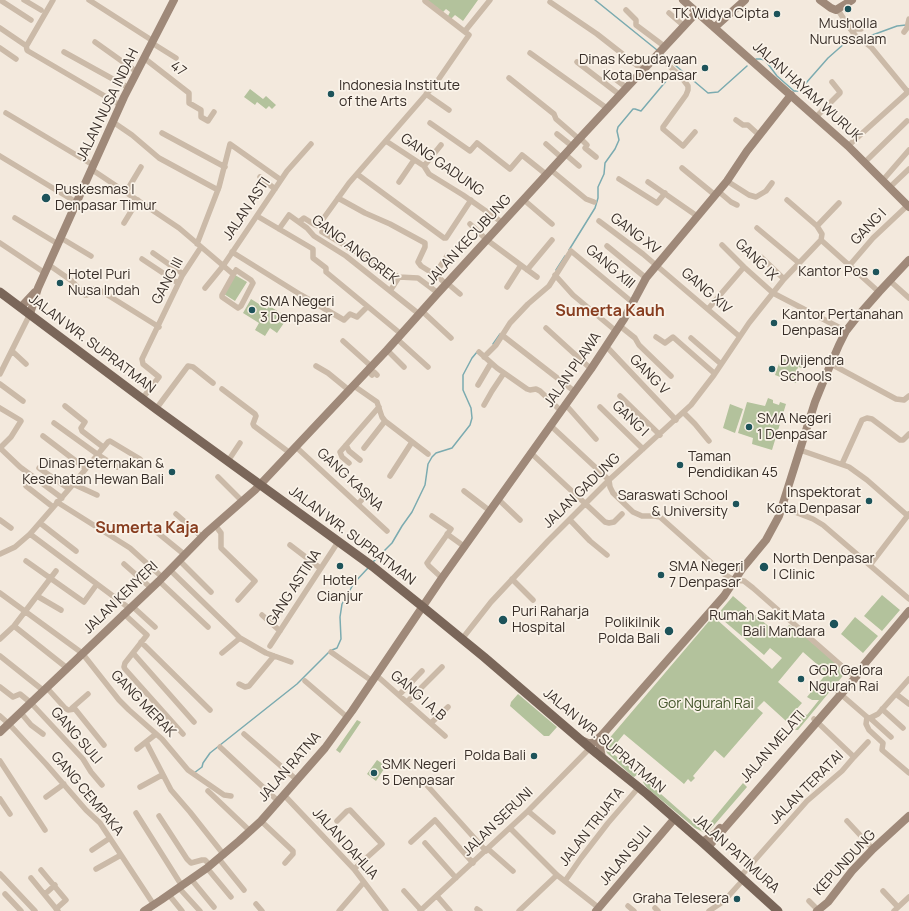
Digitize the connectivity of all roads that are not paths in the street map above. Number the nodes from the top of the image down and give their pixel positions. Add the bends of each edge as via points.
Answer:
1 (0, 0) edge
2 (24, 0) edge
3 (53, 0) edge
4 (88, 0) edge
5 (174, 0) edge
6 (490, 0) edge
7 (683, 0) edge
8 (745, 0) edge
9 (820, 0) edge
10 (852, 0) edge
11 (425, 1) edge
12 (550, 2) dead end
13 (41, 10) dead end
14 (626, 10) dead end
15 (838, 10) junction
16 (697, 12) junction
17 (669, 13) dead end
18 (31, 20) dead end
19 (908, 22) edge
20 (684, 26) junction
21 (715, 27) junction
22 (849, 27) junction
23 (0, 28) edge
24 (861, 29) dead end
25 (465, 31) junction
26 (904, 32) dead end
27 (95, 42) dead end
28 (152, 42) junction
29 (28, 44) junction
30 (0, 48) edge
31 (661, 50) junction
32 (64, 52) dead end
33 (530, 53) dead end
34 (144, 58) junction
35 (176, 58) dead end
36 (16, 59) dead end
37 (577, 62) dead end
38 (643, 70) junction
39 (137, 72) junction
40 (606, 72) dead end
41 (509, 78) dead end
42 (832, 82) dead end
43 (129, 88) junction
44 (627, 88) junction
45 (909, 91) edge
46 (426, 94) junction
47 (620, 95) junction
48 (791, 95) junction
49 (120, 105) junction
50 (608, 109) junction
51 (449, 110) dead end
52 (214, 112) dead end
53 (6, 113) dead end
54 (816, 117) junction
55 (736, 120) dead end
56 (907, 121) dead end
57 (113, 122) junction
58 (430, 123) dead end
59 (695, 132) dead end
60 (162, 133) dead end
61 (558, 134) dead end
62 (759, 135) junction
63 (580, 138) junction
64 (386, 141) junction
65 (311, 144) dead end
66 (546, 144) dead end
67 (441, 145) dead end
68 (572, 146) junction
69 (848, 146) junction
70 (909, 150) edge
71 (0, 156) edge
72 (564, 156) junction
73 (596, 157) dead end
74 (414, 160) junction
75 (865, 162) junction
76 (424, 166) junction
77 (579, 166) dead end
78 (92, 167) junction
79 (141, 167) dead end
80 (225, 167) junction
81 (682, 168) dead end
82 (909, 169) edge
83 (549, 172) junction
84 (357, 174) junction
85 (260, 178) dead end
86 (619, 179) dead end
87 (281, 180) junction
88 (883, 180) junction
89 (727, 181) junction
90 (399, 182) dead end
91 (648, 182) dead end
92 (772, 183) dead end
93 (890, 188) junction
94 (275, 189) junction
95 (218, 190) junction
96 (126, 192) junction
97 (665, 193) junction
98 (717, 193) junction
99 (338, 198) junction
100 (138, 200) junction
101 (471, 200) junction
102 (524, 200) junction
103 (787, 200) dead end
104 (76, 202) junction
105 (594, 202) dead end
106 (839, 203) dead end
107 (737, 205) dead end
108 (908, 206) edge
109 (257, 216) junction
110 (697, 216) junction
111 (15, 218) dead end
112 (599, 221) dead end
113 (299, 222) junction
114 (503, 223) junction
115 (124, 224) dead end
116 (470, 224) dead end
117 (552, 224) dead end
118 (817, 226) junction
119 (757, 228) dead end
120 (279, 229) junction
121 (322, 232) dead end
122 (487, 240) junction
123 (552, 240) dead end
124 (821, 240) junction
125 (59, 241) junction
126 (0, 244) edge
127 (722, 244) dead end
128 (199, 246) junction
129 (607, 246) dead end
130 (232, 252) junction
131 (153, 253) dead end
132 (91, 256) dead end
133 (447, 256) dead end
134 (761, 257) dead end
135 (142, 259) dead end
136 (909, 260) edge
137 (799, 263) junction
138 (521, 265) junction
139 (656, 265) junction
140 (223, 266) junction
141 (849, 266) junction
142 (744, 267) junction
143 (47, 269) junction
144 (527, 270) junction
145 (184, 274) junction
146 (233, 274) junction
147 (435, 274) junction
148 (555, 275) junction
149 (399, 277) junction
150 (537, 277) dead end
151 (646, 278) junction
152 (784, 279) junction
153 (889, 280) junction
154 (178, 283) junction
155 (447, 284) junction
156 (506, 287) dead end
157 (38, 288) junction
158 (205, 288) dead end
159 (390, 291) junction
160 (0, 292) edge
161 (438, 292) junction
162 (879, 292) junction
163 (773, 293) junction
164 (460, 294) dead end
165 (909, 298) edge
166 (632, 302) junction
167 (21, 307) junction
168 (367, 307) junction
169 (708, 309) junction
170 (421, 313) junction
171 (30, 314) junction
172 (159, 327) junction
173 (546, 328) dead end
174 (618, 329) junction
175 (846, 331) junction
176 (502, 335) junction
177 (399, 336) junction
178 (739, 336) junction
179 (656, 337) dead end
180 (451, 338) dead end
181 (691, 338) dead end
182 (343, 341) dead end
183 (606, 346) junction
184 (387, 350) junction
185 (12, 351) junction
186 (479, 352) dead end
187 (484, 357) junction
188 (491, 363) junction
189 (26, 364) dead end
190 (721, 364) junction
191 (831, 364) junction
192 (316, 366) dead end
193 (404, 367) dead end
194 (428, 367) dead end
195 (591, 368) junction
196 (370, 369) junction
197 (504, 373) junction
198 (714, 373) junction
199 (0, 374) edge
200 (377, 375) dead end
201 (670, 376) dead end
202 (213, 383) dead end
203 (0, 384) edge
204 (478, 385) dead end
205 (352, 388) junction
206 (222, 389) dead end
207 (574, 391) junction
208 (620, 396) dead end
209 (909, 396) edge
210 (142, 399) junction
211 (23, 401) dead end
212 (484, 405) dead end
213 (65, 406) dead end
214 (563, 407) junction
215 (600, 407) dead end
216 (0, 408) edge
217 (379, 408) junction
218 (156, 410) junction
219 (684, 413) junction
220 (676, 420) junction
221 (385, 421) junction
222 (54, 423) dead end
223 (550, 425) junction
224 (909, 434) edge
225 (660, 435) junction
226 (43, 436) dead end
227 (596, 439) dead end
228 (709, 441) dead end
229 (412, 442) junction
230 (240, 443) dead end
231 (346, 445) junction
232 (103, 447) junction
233 (296, 447) junction
234 (0, 448) edge
235 (364, 448) dead end
236 (643, 449) junction
237 (800, 450) junction
238 (290, 453) junction
239 (531, 453) junction
240 (97, 454) junction
241 (428, 454) dead end
242 (140, 459) dead end
243 (360, 460) dead end
244 (228, 461) junction
245 (349, 464) dead end
246 (842, 464) junction
247 (117, 466) dead end
248 (39, 468) dead end
249 (86, 468) junction
250 (390, 476) dead end
251 (218, 477) dead end
252 (609, 480) junction
253 (73, 484) junction
254 (260, 484) junction
255 (26, 486) dead end
256 (69, 489) junction
257 (464, 491) dead end
258 (367, 494) dead end
259 (98, 495) dead end
260 (62, 498) junction
261 (498, 499) junction
262 (242, 501) junction
263 (58, 502) junction
264 (358, 504) junction
265 (586, 504) junction
266 (782, 507) junction
267 (53, 508) junction
268 (490, 511) junction
269 (176, 514) dead end
270 (622, 514) dead end
271 (908, 515) edge
272 (432, 516) dead end
273 (0, 520) edge
274 (520, 520) dead end
275 (570, 520) junction
276 (40, 523) junction
277 (215, 525) junction
278 (11, 528) dead end
279 (153, 529) dead end
280 (386, 531) dead end
281 (30, 534) junction
282 (448, 534) junction
283 (202, 537) junction
284 (338, 542) junction
285 (290, 545) dead end
286 (464, 547) junction
287 (76, 551) dead end
288 (0, 554) edge
289 (608, 555) dead end
290 (182, 557) junction
291 (26, 561) dead end
292 (124, 564) dead end
293 (870, 565) junction
294 (320, 568) junction
295 (170, 570) junction
296 (56, 571) dead end
297 (51, 578) junction
298 (442, 578) junction
299 (160, 579) junction
300 (512, 579) junction
301 (734, 580) junction
302 (97, 584) junction
303 (151, 588) junction
304 (210, 592) dead end
305 (0, 593) edge
306 (37, 596) junction
307 (909, 599) edge
308 (238, 600) dead end
309 (533, 600) dead end
310 (423, 607) junction
311 (128, 609) junction
312 (61, 610) dead end
313 (26, 611) junction
314 (909, 611) edge
315 (262, 615) dead end
316 (14, 626) junction
317 (155, 627) dead end
318 (208, 627) dead end
319 (280, 631) junction
320 (240, 638) junction
321 (0, 639) edge
322 (462, 639) junction
323 (142, 642) junction
324 (270, 646) dead end
325 (133, 652) junction
326 (331, 652) dead end
327 (82, 653) junction
328 (222, 653) dead end
329 (0, 656) edge
330 (274, 656) junction
331 (291, 662) dead end
332 (442, 667) dead end
333 (862, 667) junction
334 (67, 668) junction
335 (422, 671) dead end
336 (851, 674) junction
337 (374, 678) junction
338 (909, 679) edge
339 (305, 681) dead end
340 (239, 684) dead end
341 (0, 687) edge
342 (45, 690) junction
343 (839, 693) junction
344 (88, 694) dead end
345 (896, 694) junction
346 (399, 695) junction
347 (407, 702) junction
348 (31, 703) junction
349 (909, 704) edge
350 (448, 707) dead end
351 (72, 708) junction
352 (882, 709) junction
353 (210, 710) dead end
354 (21, 713) junction
355 (0, 716) edge
356 (347, 717) junction
357 (868, 718) junction
358 (815, 720) junction
359 (194, 722) dead end
360 (431, 723) junction
361 (9, 724) junction
362 (903, 728) dead end
363 (0, 732) edge
364 (43, 734) dead end
365 (156, 734) junction
366 (183, 734) dead end
367 (244, 734) dead end
368 (445, 736) dead end
369 (602, 736) junction
370 (891, 737) dead end
371 (580, 739) junction
372 (146, 742) junction
373 (868, 742) dead end
374 (104, 745) dead end
375 (220, 747) dead end
376 (590, 748) junction
377 (137, 749) dead end
378 (854, 756) junction
379 (602, 758) junction
380 (0, 761) edge
381 (908, 769) edge
382 (162, 775) junction
383 (297, 780) junction
384 (424, 782) dead end
385 (64, 784) junction
386 (102, 785) dead end
387 (140, 787) dead end
388 (639, 787) junction
389 (208, 791) dead end
390 (231, 796) dead end
391 (46, 798) dead end
392 (281, 798) junction
393 (0, 799) edge
394 (528, 811) junction
395 (136, 813) dead end
396 (10, 814) dead end
397 (159, 816) dead end
398 (909, 816) edge
399 (675, 818) junction
400 (261, 821) junction
401 (337, 821) dead end
402 (847, 821) dead end
403 (510, 828) junction
404 (45, 830) dead end
405 (250, 831) junction
406 (553, 832) dead end
407 (110, 838) junction
408 (411, 842) dead end
409 (425, 843) dead end
410 (705, 845) junction
411 (873, 849) junction
412 (92, 850) dead end
413 (487, 850) junction
414 (121, 855) junction
415 (222, 857) junction
416 (285, 863) dead end
417 (473, 863) junction
418 (209, 867) junction
419 (96, 868) dead end
420 (354, 868) junction
421 (41, 870) dead end
422 (513, 872) dead end
423 (0, 874) edge
424 (557, 875) junction
425 (31, 878) dead end
426 (456, 878) junction
427 (741, 878) junction
428 (191, 879) junction
429 (565, 881) junction
430 (364, 882) junction
431 (55, 885) junction
432 (181, 887) junction
433 (244, 890) dead end
434 (404, 890) dead end
435 (883, 891) dead end
436 (5, 894) dead end
437 (44, 894) junction
438 (169, 895) junction
439 (437, 896) junction
440 (231, 897) dead end
441 (909, 897) edge
442 (809, 901) dead end
443 (256, 904) dead end
444 (154, 905) junction
445 (628, 906) dead end
446 (214, 907) dead end
447 (896, 909) edge
448 (57, 910) edge
449 (343, 910) edge
450 (597, 910) edge
451 (21, 911) edge
452 (34, 911) edge
453 (144, 911) edge
454 (182, 911) edge
455 (200, 911) edge
456 (262, 911) edge
457 (386, 911) edge
458 (420, 911) edge
459 (450, 911) edge
460 (519, 911) edge
461 (634, 911) edge
462 (709, 911) edge
463 (778, 911) edge
464 (817, 911) edge

1 - 18 street
2 - 13 street
3 - 29 street
4 - 28 street
5 - 28 street, JALAN NUSA INDAH
6 - 25 street
7 - 16 street, JALAN HAYAM WURUK
8 - 21 street
9 - 15 street via 833,10
10 - 15 street
11 - 25 street
12 - 38 street
14 - 31 street via 636,20 636,25
15 - 22 street
16 - 20 street, JALAN KECUBUNG
16 - 21 street, JALAN HAYAM WURUK
17 - 20 street
19 - 26 street
20 - 31 street, JALAN KECUBUNG
21 - 48 street, JALAN HAYAM WURUK
22 - 24 street
22 - 45 street
23 - 29 street
25 - 46 street via 468,36
27 - 39 street
28 - 34 street, JALAN NUSA INDAH
28 - 35 street
29 - 49 street via 28,51
30 - 36 street
31 - 38 street, JALAN KECUBUNG
31 - 59 street via 688,86 686,95 663,128 683,146
32 - 43 street
33 - 50 street
34 - 39 street, JALAN NUSA INDAH
34 - 52 street, 47 via 189,93 189,103 201,110 200,117 208,122
37 - 47 street
38 - 44 street, JALAN KECUBUNG
39 - 43 street, JALAN NUSA INDAH
40 - 44 street
41 - 63 street
42 - 54 street via 840,94
43 - 49 street, JALAN NUSA INDAH
44 - 47 street, JALAN KECUBUNG
45 - 69 street
46 - 51 street
46 - 64 street
47 - 50 street, JALAN KECUBUNG
48 - 54 street, JALAN HAYAM WURUK
48 - 62 street, JALAN PLAWA
49 - 57 street, JALAN NUSA INDAH
50 - 63 street, JALAN KECUBUNG
53 - 78 street
54 - 69 street, JALAN HAYAM WURUK
55 - 62 street via 748,125
56 - 75 street
57 - 78 street, JALAN NUSA INDAH
57 - 95 street via 159,158
58 - 83 street via 470,151 477,143 509,168 522,155
60 - 80 street
61 - 68 street
62 - 89 street, JALAN PLAWA
63 - 68 street, JALAN KECUBUNG
63 - 73 street via 587,144 585,148
64 - 74 street, GANG GADUNG
64 - 84 street
65 - 87 street, JALAN ASTI
66 - 72 street
67 - 76 street
68 - 72 street, JALAN KECUBUNG
69 - 75 street, JALAN HAYAM WURUK
70 - 88 street
71 - 104 street
72 - 77 street
72 - 83 street, JALAN KECUBUNG
74 - 76 street, GANG GADUNG
74 - 90 street
75 - 88 street, JALAN HAYAM WURUK
76 - 101 street, GANG GADUNG via 429,174
78 - 96 street
78 - 104 street, JALAN NUSA INDAH
79 - 96 street
80 - 87 street, GANG III via 231,143
80 - 95 street, GANG III
81 - 98 street
82 - 93 street
83 - 102 street, JALAN KECUBUNG
83 - 105 street
84 - 99 street
84 - 101 street via 444,238
85 - 94 street
86 - 97 street via 657,204
87 - 94 street, JALAN ASTI
88 - 93 street, JALAN HAYAM WURUK
89 - 92 street via 756,197 766,191
89 - 98 street, JALAN PLAWA
91 - 97 street
93 - 108 street, JALAN HAYAM WURUK
94 - 109 street, JALAN ASTI
95 - 128 street, GANG III
96 - 100 street
97 - 110 street
98 - 107 street
98 - 110 street, JALAN PLAWA
99 - 113 street via 318,226 304,218
99 - 147 street via 426,244 418,260 420,266
100 - 115 street
100 - 128 street via 179,228
101 - 114 street, GANG GADUNG
102 - 114 street, JALAN KECUBUNG
102 - 117 street
103 - 118 street
104 - 125 street, JALAN NUSA INDAH
106 - 118 street
108 - 141 street, GANG I via 873,238
109 - 120 street
109 - 130 street, JALAN ASTI
110 - 139 street, JALAN PLAWA
111 - 125 street
112 - 139 street, GANG XV
113 - 120 street, GANG ANGGREK via 289,215
113 - 159 street, GANG ANGGREK via 314,236 346,256
114 - 122 street, JALAN KECUBUNG
116 - 122 street
118 - 124 street via 822,234
119 - 137 street
120 - 168 street via 313,249 313,258 326,268 326,272
121 - 149 street
122 - 138 street
122 - 155 street, JALAN KECUBUNG
123 - 144 street
124 - 137 street, JALAN GADUNG
124 - 141 street
125 - 132 street
125 - 143 street, JALAN NUSA INDAH
126 - 143 street
127 - 142 street, GANG IX
128 - 140 street
128 - 145 street, GANG III
129 - 151 street
130 - 140 street, JALAN ASTI
130 - 168 street via 344,320 350,314 357,317
131 - 145 street
133 - 147 street
134 - 152 street
135 - 154 street
136 - 153 street
137 - 152 street, JALAN GADUNG
138 - 144 street
138 - 156 street
139 - 151 street, JALAN PLAWA
139 - 169 street, GANG XIV
140 - 146 street
140 - 158 street, JALAN ASTI
141 - 162 street
142 - 163 street, GANG IX
142 - 169 street
143 - 157 street, JALAN NUSA INDAH
143 - 172 street via 72,281 85,295 93,289 98,289
144 - 150 street
145 - 154 street, GANG III
146 - 146 street via 237,270 252,283 238,308 222,297
147 - 155 street
148 - 166 street, GANG XIII via 571,251
148 - 174 street via 573,295
148 - 176 street via 549,286 528,304
149 - 159 street
149 - 161 street via 418,278
151 - 166 street, JALAN PLAWA
152 - 163 street, JALAN GADUNG
153 - 162 street
153 - 165 street
154 - 172 street, GANG III
155 - 161 street, JALAN KECUBUNG
155 - 164 street
157 - 167 street, JALAN NUSA INDAH
157 - 171 street, JALAN NUSA INDAH
159 - 170 street, GANG ANGGREK
160 - 167 main road, JALAN WR. SUPRATMAN
161 - 170 street, JALAN KECUBUNG
162 - 175 street
163 - 175 street, GANG IX
163 - 178 street, JALAN GADUNG
166 - 174 street, JALAN PLAWA
167 - 171 main road, JALAN WR. SUPRATMAN
168 - 177 street
169 - 178 street, GANG XIV
170 - 177 street, JALAN KECUBUNG
170 - 180 street, GANG ANGGREK
171 - 185 street
171 - 210 main road, JALAN WR. SUPRATMAN
172 - 210 street, GANG III via 142,361 159,377
173 - 195 street
174 - 183 street, JALAN PLAWA
174 - 201 street via 635,338
175 - 191 street
176 - 187 street
176 - 207 street
177 - 184 street, JALAN KECUBUNG
177 - 194 street
178 - 190 street, JALAN GADUNG
179 - 198 street via 665,343 673,337
181 - 190 street
182 - 196 street
183 - 195 street, JALAN PLAWA
183 - 220 street, GANG V
184 - 193 street
184 - 196 street, JALAN KECUBUNG
185 - 189 street
185 - 199 street
186 - 187 street
187 - 188 street
188 - 197 street
188 - 204 street
190 - 198 street, JALAN GADUNG
191 - 209 street via 896,399 904,400
191 - 237 street
192 - 205 street
195 - 207 street, JALAN PLAWA
196 - 200 street via 372,375 374,372
196 - 205 street, JALAN KECUBUNG
197 - 212 street
197 - 214 street via 528,390 540,390
198 - 219 street, JALAN GADUNG
202 - 218 street via 188,366
203 - 211 street
205 - 217 street via 377,402
205 - 233 street, JALAN KECUBUNG
206 - 238 street via 255,414 254,426
207 - 214 street, JALAN PLAWA
208 - 225 street
210 - 218 main road, JALAN WR. SUPRATMAN
213 - 232 street via 85,422 82,431
214 - 223 street, JALAN PLAWA
214 - 227 street
215 - 236 street, GANG I
216 - 234 street via 21,422
217 - 221 street
217 - 231 street
218 - 244 main road, JALAN WR. SUPRATMAN
219 - 220 street, JALAN GADUNG
219 - 228 street
220 - 225 street, JALAN GADUNG
221 - 229 street
221 - 235 street
222 - 240 street
223 - 239 street, JALAN PLAWA
223 - 252 street
224 - 246 street via 900,440 872,419 862,420
225 - 236 street, JALAN GADUNG
226 - 249 street
229 - 241 street
229 - 250 street
230 - 244 street
231 - 243 street
231 - 245 street via 340,452
232 - 240 street
232 - 242 street via 110,441
233 - 238 street, JALAN KECUBUNG
233 - 264 street, GANG KASNA
234 - 260 street via 20,467
236 - 252 street, JALAN GADUNG
237 - 246 street
237 - 266 street
238 - 254 street, JALAN KECUBUNG
239 - 261 street, JALAN PLAWA
239 - 265 street
240 - 247 street
240 - 249 street
244 - 254 main road, JALAN WR. SUPRATMAN
246 - 271 street via 867,480
248 - 256 street
249 - 253 street
251 - 262 street
252 - 265 street, JALAN GADUNG
252 - 301 street via 613,493 633,512 642,516 658,517
253 - 256 street
253 - 259 street
254 - 262 street, JALAN KENYERI
254 - 284 main road, JALAN WR. SUPRATMAN
255 - 267 street
256 - 260 street
257 - 268 street
258 - 264 street
260 - 263 street
261 - 268 street, JALAN PLAWA
261 - 274 street
262 - 277 street, JALAN KENYERI
263 - 267 street
263 - 299 street via 130,548
264 - 280 street, GANG KASNA
265 - 270 street via 605,522 614,522
265 - 275 street, JALAN GADUNG
266 - 293 street via 823,525
266 - 301 street via 766,540
267 - 276 street
268 - 286 street, JALAN PLAWA
269 - 283 street
271 - 293 street
272 - 282 street via 451,529
273 - 278 street
275 - 289 street
275 - 300 street, JALAN GADUNG
276 - 281 street
276 - 287 street
277 - 283 street, JALAN KENYERI
277 - 308 street via 221,533 221,548 255,581
279 - 290 street
281 - 288 street via 15,547
281 - 302 street
282 - 286 street
282 - 298 street via 427,563
283 - 290 street, JALAN KENYERI
284 - 294 street, GANG ASTINA
284 - 310 main road, JALAN WR. SUPRATMAN
285 - 294 street
286 - 298 street, JALAN PLAWA
290 - 295 street, JALAN KENYERI
290 - 304 street
291 - 297 street
292 - 303 street
293 - 307 street
294 - 319 street, GANG ASTINA
295 - 299 street, JALAN KENYERI
295 - 320 street
296 - 297 street
297 - 302 street via 84,602
297 - 306 street
298 - 310 street, JALAN PLAWA
299 - 303 street, JALAN KENYERI
299 - 318 street
300 - 309 street
300 - 322 street, JALAN GADUNG
301 - 336 street via 742,580 748,584
301 - 369 street via 724,596
302 - 311 street
303 - 311 street, JALAN KENYERI
305 - 313 street, GANG MERAK
306 - 312 street
306 - 313 street
310 - 322 main road, JALAN WR. SUPRATMAN
310 - 337 street, JALAN RATNA
311 - 317 street via 138,612
311 - 323 street via 147,635
311 - 327 street, JALAN KENYERI
313 - 316 street
313 - 327 street, GANG MERAK
314 - 333 street, JALAN MELATI
315 - 319 street
316 - 321 street
316 - 334 street
319 - 324 street, GANG ASTINA
320 - 328 street
320 - 330 street via 254,648
322 - 371 main road, JALAN WR. SUPRATMAN
323 - 325 street
323 - 353 street
325 - 359 street
325 - 366 street via 124,664 125,669
326 - 337 street, GANG I A,B
327 - 334 street, JALAN KENYERI
327 - 365 street, GANG MERAK via 119,700
329 - 342 street
330 - 331 street
330 - 340 street via 249,686
332 - 347 street
333 - 336 street, JALAN MELATI
333 - 343 street, JALAN MELATI via 856,677
334 - 342 street, JALAN KENYERI
335 - 346 street
336 - 343 street, JALAN MELATI
337 - 346 street, GANG I A,B
337 - 356 street, JALAN RATNA
338 - 345 street
339 - 356 street
341 - 348 street via 13,697 20,694
342 - 348 street, JALAN KENYERI
342 - 351 street via 68,710
343 - 357 street
343 - 358 street, JALAN MELATI
344 - 351 street
345 - 349 street
345 - 352 street
346 - 347 street, GANG I A,B
347 - 360 street, GANG I A,B
348 - 354 street, JALAN KENYERI
348 - 386 street, GANG SULI via 83,759
350 - 360 street
351 - 374 street
352 - 357 street via 875,716
352 - 362 street
354 - 361 street, JALAN KENYERI
354 - 364 street
355 - 361 street
356 - 383 street, JALAN RATNA via 325,748
357 - 370 street
357 - 381 street via 866,724 883,743 882,750
358 - 378 street, JALAN TERATAI
358 - 410 street, JALAN MELATI
360 - 368 street, GANG I A,B
361 - 363 street, JALAN KENYERI
361 - 385 street, GANG CEMPAKA
365 - 372 street
365 - 390 street, GANG MERAK via 188,770 224,795
367 - 383 street
369 - 371 street via 593,743
369 - 379 street
371 - 376 main road, JALAN WR. SUPRATMAN
372 - 377 street
372 - 382 street
373 - 378 street
375 - 392 street, JALAN DAHLIA
376 - 379 main road, JALAN WR. SUPRATMAN
376 - 394 street, JALAN SERUNI
378 - 427 street, JALAN TERATAI via 842,771 807,801
379 - 388 main road, JALAN WR. SUPRATMAN
380 - 404 street
382 - 387 street
382 - 415 street
383 - 392 street, JALAN RATNA
384 - 413 street
385 - 391 street
385 - 407 street, GANG CEMPAKA via 100,823
388 - 399 main road, JALAN WR. SUPRATMAN
388 - 429 street, JALAN TRIJATA via 608,823
389 - 405 street
392 - 400 street, JALAN RATNA
392 - 420 street, JALAN DAHLIA
393 - 396 street
394 - 403 street, JALAN SERUNI
394 - 406 street
395 - 432 street
397 - 418 street via 187,859 191,863 205,860
398 - 411 street, KEPUNDUNG
399 - 410 main road, JALAN PATIMURA
399 - 450 street, JALAN SULI
400 - 405 street, JALAN RATNA
400 - 416 street via 294,851
401 - 420 street via 350,810 382,844
402 - 411 street
403 - 413 street, JALAN SERUNI
403 - 424 street
405 - 415 street, JALAN RATNA
407 - 412 street
407 - 414 street, GANG CEMPAKA
408 - 417 street via 435,820
409 - 426 street
410 - 427 main road, JALAN PATIMURA
411 - 464 street, KEPUNDUNG via 828,902
413 - 417 street, JALAN SERUNI
413 - 422 street
414 - 419 street
414 - 444 street, GANG CEMPAKA
415 - 418 street, JALAN RATNA
415 - 433 street
417 - 426 street, JALAN SERUNI
418 - 428 street, JALAN RATNA
418 - 440 street
420 - 430 street, JALAN DAHLIA
421 - 431 street
423 - 452 street
424 - 429 street, JALAN TRIJATA
424 - 460 street, JALAN TRIJATA
425 - 437 street
426 - 439 street, JALAN SERUNI
427 - 462 street, JALAN TERATAI via 724,901
427 - 463 main road, JALAN PATIMURA
428 - 432 street, JALAN RATNA
428 - 446 street
429 - 450 street, JALAN TRIJATA
430 - 449 street
430 - 457 street, JALAN DAHLIA
431 - 437 street
431 - 448 street via 66,900
432 - 438 street, JALAN RATNA
432 - 455 street
434 - 458 street
435 - 447 street
436 - 451 street
437 - 448 street
438 - 444 street, JALAN RATNA
438 - 454 street
439 - 458 street, JALAN SERUNI
439 - 459 street
441 - 447 street
442 - 464 street
443 - 456 street
444 - 453 street, JALAN RATNA
445 - 461 street

